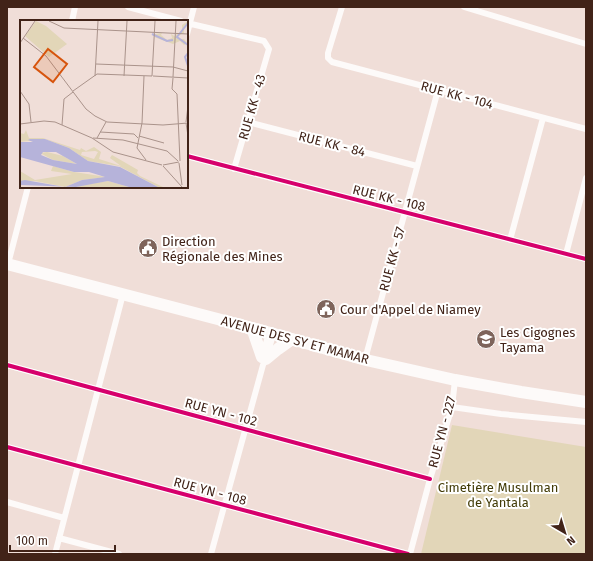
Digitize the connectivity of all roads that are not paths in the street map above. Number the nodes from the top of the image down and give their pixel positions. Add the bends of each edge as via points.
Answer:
1 (75, 7) edge
2 (128, 7) edge
3 (194, 7) edge
4 (342, 7) edge
5 (464, 7) edge
6 (72, 20) edge
7 (177, 20) edge
8 (188, 23) edge
9 (586, 44) edge
10 (438, 90) junction
11 (543, 118) junction
12 (248, 122) junction
13 (586, 129) edge
14 (188, 156) edge
15 (417, 166) junction
16 (234, 168) junction
17 (586, 178) edge
18 (28, 188) edge
19 (584, 195) edge
20 (404, 212) junction
21 (510, 240) junction
22 (566, 254) junction
23 (586, 259) edge
24 (7, 264) edge
25 (123, 294) junction
26 (252, 328) junction
27 (271, 334) junction
28 (292, 340) junction
29 (264, 360) junction
30 (366, 360) junction
31 (7, 365) edge
32 (455, 380) junction
33 (98, 390) junction
34 (586, 402) edge
35 (452, 407) junction
36 (586, 422) edge
37 (245, 429) junction
38 (7, 447) edge
39 (78, 466) junction
40 (430, 479) junction
41 (7, 502) edge
42 (224, 505) junction
43 (64, 518) junction
44 (59, 538) junction
45 (55, 554) edge
46 (119, 554) edge
47 (211, 554) edge
48 (409, 554) edge

1 - 6 street
2 - 7 street
3 - 8 street
4 - 10 street, RUE KK - 104 via 328,53 328,58 332,62
5 - 9 street
8 - 12 street, RUE KK - 43 via 264,42 267,45 269,49
10 - 11 street, RUE KK - 104
10 - 15 street, RUE KK - 57
11 - 13 street, RUE KK - 104
11 - 21 street
12 - 15 street, RUE KK - 84
12 - 16 street, RUE KK - 43
14 - 16 street, RUE KK - 108
15 - 20 street, RUE KK - 57
16 - 20 street, RUE KK - 108
17 - 19 street
18 - 24 street
19 - 22 street
20 - 21 street, RUE KK - 108
20 - 30 street, RUE KK - 57
21 - 22 street, RUE KK - 108
22 - 23 street, RUE KK - 108
24 - 25 highway, AVENUE DES SY ET MAMAR
25 - 26 highway, AVENUE DES SY ET MAMAR
25 - 33 street
26 - 27 highway, AVENUE DES SY ET MAMAR
26 - 29 highway
27 - 28 highway, AVENUE DES SY ET MAMAR
27 - 29 street
28 - 29 highway
28 - 30 highway, AVENUE DES SY ET MAMAR
29 - 37 street
30 - 32 highway, AVENUE DES SY ET MAMAR
31 - 33 street, RUE YN - 102
32 - 34 highway, AVENUE DES SY ET MAMAR
32 - 35 street, RUE YN - 227
33 - 37 street, RUE YN - 102
33 - 39 street
35 - 36 street
35 - 40 street, RUE YN - 227
37 - 40 street, RUE YN - 102
37 - 42 street
38 - 39 street, RUE YN - 108
39 - 42 street, RUE YN - 108
39 - 43 street
40 - 48 street, RUE YN - 227
41 - 43 street
42 - 47 street
42 - 48 street, RUE YN - 108
43 - 44 street
44 - 45 street
44 - 46 street

